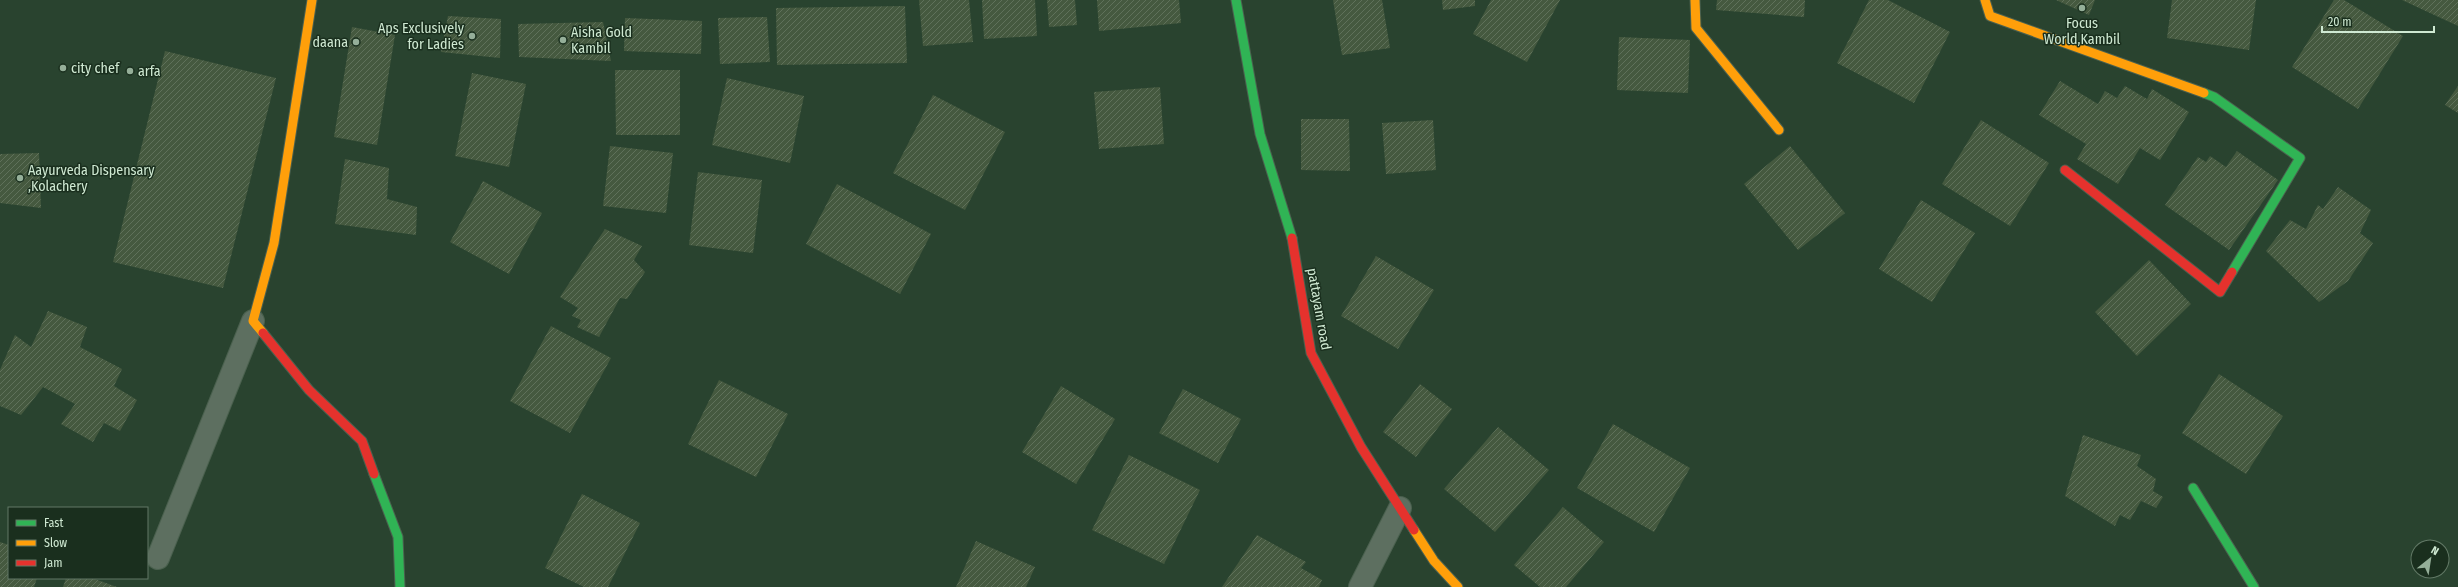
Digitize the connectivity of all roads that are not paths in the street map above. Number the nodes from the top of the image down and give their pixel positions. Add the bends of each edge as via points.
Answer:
1 (312, 0) edge
2 (1236, 0) edge
3 (1695, 0) edge
4 (1985, 0) edge
5 (1779, 130) dead end
6 (2065, 170) dead end
7 (254, 321) junction
8 (2193, 488) dead end
9 (1400, 508) junction
10 (158, 558) dead end
11 (400, 587) edge
12 (1360, 587) edge
13 (1458, 587) edge
14 (2254, 587) edge

1 - 7 street via 274,243
2 - 9 street, pattayam road via 1260,134 1294,246 1310,353 1361,447
3 - 5 street via 1696,28
4 - 6 street via 1990,16 2214,97 2300,158 2220,292
7 - 10 street
7 - 11 street via 309,390 362,441 398,538
8 - 14 street
9 - 12 street
9 - 13 street, pattayam road via 1434,561

